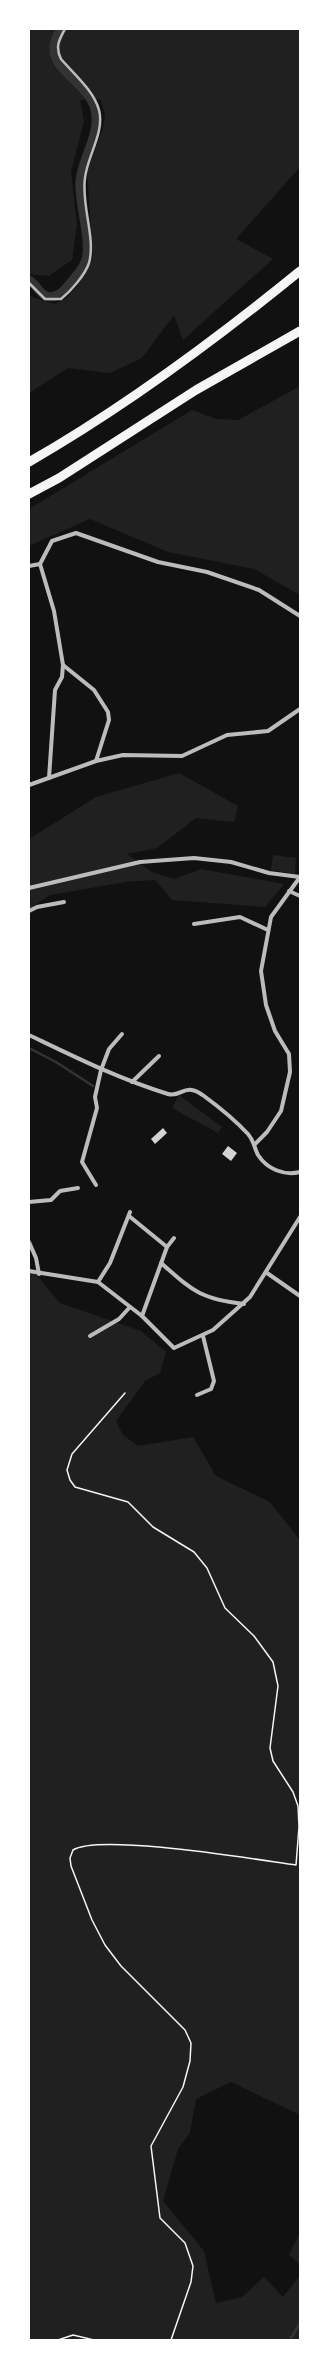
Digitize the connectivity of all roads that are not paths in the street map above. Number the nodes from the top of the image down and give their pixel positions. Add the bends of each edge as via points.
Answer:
1 (65, 29) edge
2 (300, 272) edge
3 (29, 283) edge
4 (300, 331) edge
5 (29, 462) edge
6 (29, 494) edge
7 (40, 564) junction
8 (29, 566) edge
9 (300, 616) edge
10 (64, 665) junction
11 (300, 709) edge
12 (96, 761) junction
13 (49, 778) junction
14 (29, 784) edge
15 (300, 877) edge
16 (29, 888) edge
17 (289, 891) junction
18 (300, 896) edge
19 (64, 902) dead end
20 (29, 911) edge
21 (194, 924) dead end
22 (268, 930) junction
23 (122, 1034) dead end
24 (29, 1035) edge
25 (159, 1056) dead end
26 (101, 1070) junction
27 (132, 1082) junction
28 (255, 1144) junction
29 (300, 1172) edge
30 (96, 1185) dead end
31 (78, 1188) dead end
32 (29, 1202) edge
33 (300, 1217) edge
34 (174, 1238) dead end
35 (29, 1242) edge
36 (167, 1247) junction
37 (161, 1263) junction
38 (29, 1271) edge
39 (267, 1273) junction
40 (39, 1274) junction
41 (98, 1282) junction
42 (300, 1296) edge
43 (244, 1304) junction
44 (130, 1307) junction
45 (142, 1316) junction
46 (90, 1336) dead end
47 (203, 1336) junction
48 (197, 1395) dead end

1 - 3 lane via 58,41 57,52 93,97 101,121 84,178 90,259 86,270 61,299 45,299
2 - 5 highway via 246,315 121,405
4 - 6 highway via 196,390 59,478
7 - 8 street
7 - 9 street via 52,541 76,533 158,562 207,572 259,590
7 - 10 street via 54,612
10 - 12 street via 94,690 108,712 109,720
10 - 13 street via 62,677 55,690
11 - 12 street via 268,731 227,735 182,756 128,754
12 - 13 street
13 - 14 street
15 - 16 street via 269,873 231,862 194,858 140,862
15 - 17 street
17 - 18 street
17 - 22 street via 273,914
19 - 20 street
21 - 22 street via 240,917
22 - 28 street via 261,971 263,994 275,1031 289,1054 291,1069 282,1111
23 - 26 street via 109,1048
24 - 26 street
25 - 27 street
26 - 27 street
26 - 30 street via 95,1097 97,1108 82,1162
27 - 28 street via 171,1095 186,1089 197,1091 246,1132
28 - 29 street via 260,1158 275,1170 283,1173
31 - 32 street via 60,1191 51,1200
33 - 39 street
34 - 36 street
35 - 40 street
36 - 37 street
36 - 41 street via 130,1214 110,1262
37 - 43 street via 196,1292 210,1299
37 - 45 street
38 - 40 street
39 - 42 street
39 - 43 street
40 - 41 street
41 - 44 street
43 - 47 street
44 - 45 street
44 - 46 street via 119,1319
45 - 47 street via 174,1348
47 - 48 street via 214,1380 211,1389

